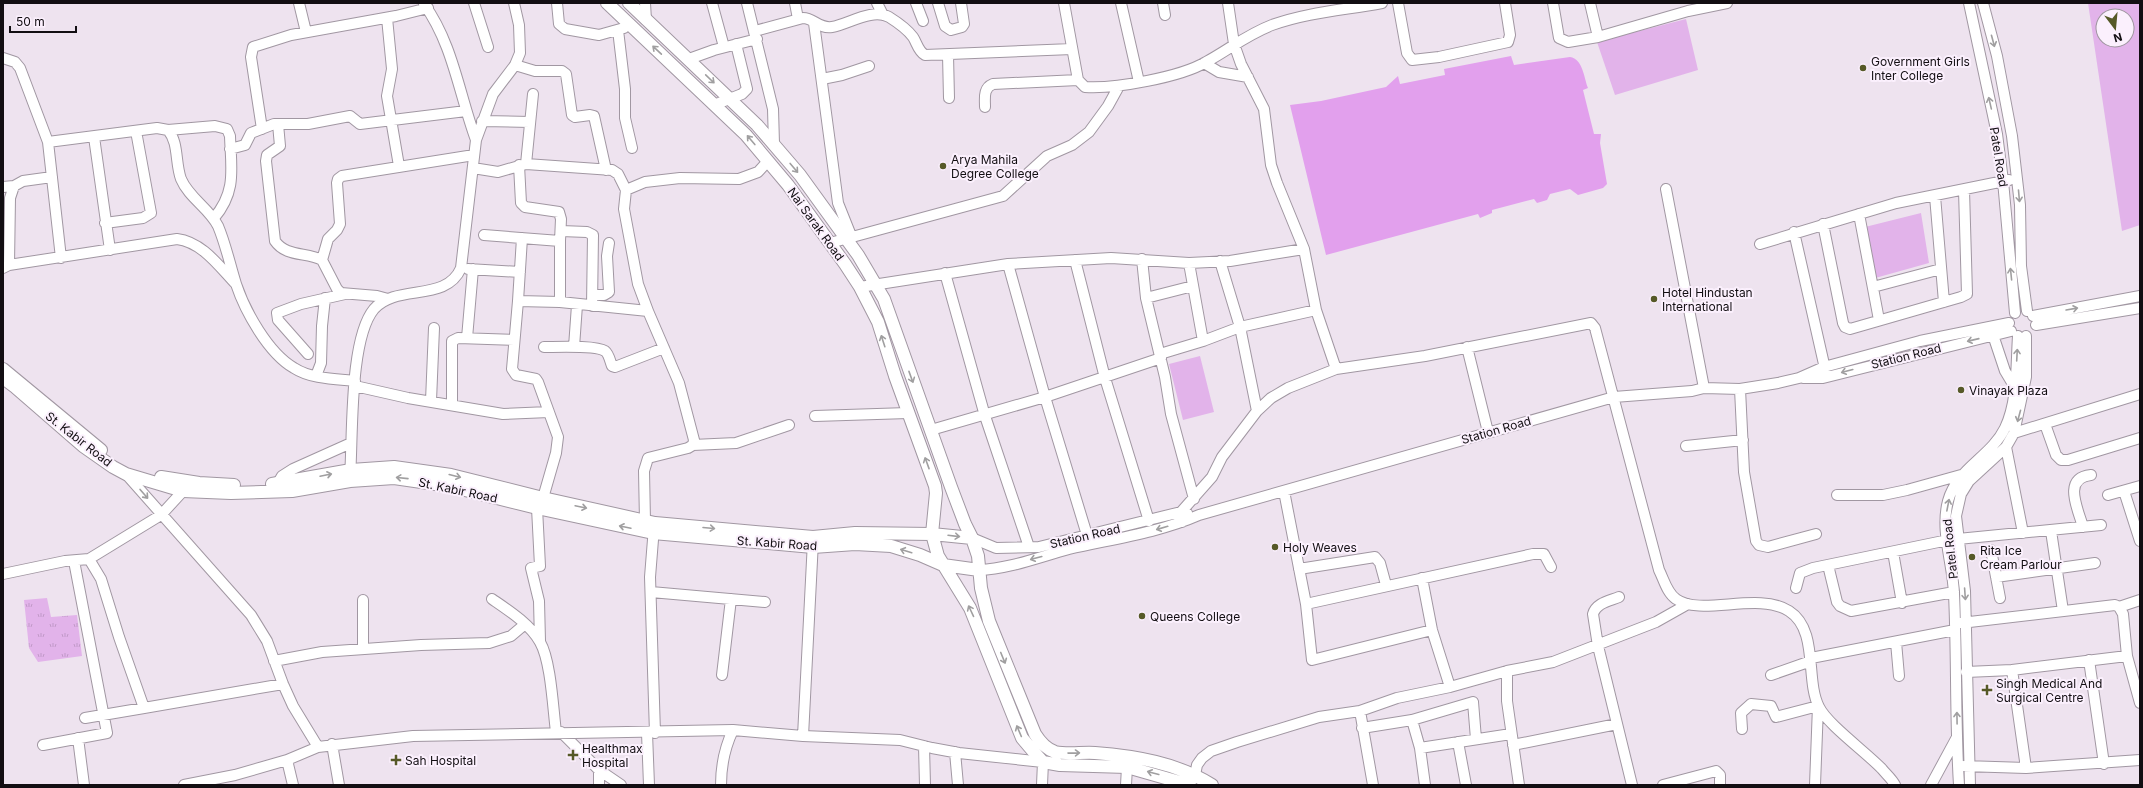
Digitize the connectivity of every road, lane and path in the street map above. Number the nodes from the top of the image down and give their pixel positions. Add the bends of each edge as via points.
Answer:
1 (299, 3) edge
2 (474, 3) edge
3 (514, 3) edge
4 (557, 3) edge
5 (607, 3) edge
6 (629, 3) edge
7 (645, 3) edge
8 (712, 3) edge
9 (747, 3) edge
10 (795, 3) edge
11 (877, 3) edge
12 (916, 3) edge
13 (938, 3) edge
14 (961, 3) edge
15 (1064, 3) edge
16 (1121, 3) edge
17 (1163, 3) edge
18 (1228, 3) edge
19 (1378, 3) edge
20 (1398, 3) edge
21 (1505, 3) edge
22 (1553, 3) edge
23 (1590, 3) edge
24 (1723, 3) edge
25 (1969, 3) edge
26 (1983, 3) edge
27 (426, 6) edge
28 (883, 15) junction
29 (1165, 15) dead end
30 (387, 18) junction
31 (798, 19) junction
32 (646, 20) junction
33 (923, 21) dead end
34 (814, 23) junction
35 (624, 28) junction
36 (306, 32) junction
37 (756, 35) junction
38 (1598, 37) junction
39 (736, 44) junction
40 (1234, 44) junction
41 (488, 47) dead end
42 (724, 47) junction
43 (1072, 49) junction
44 (948, 55) junction
45 (3, 58) edge
46 (689, 59) junction
47 (1204, 63) junction
48 (515, 65) junction
49 (869, 66) dead end
50 (1248, 76) junction
51 (822, 79) junction
52 (1078, 80) junction
53 (1139, 82) junction
54 (1119, 86) junction
55 (533, 94) dead end
56 (730, 98) junction
57 (949, 98) dead end
58 (714, 105) junction
59 (985, 107) dead end
60 (466, 111) junction
61 (391, 120) junction
62 (482, 121) junction
63 (530, 122) junction
64 (278, 124) junction
65 (262, 129) junction
66 (168, 130) junction
67 (136, 131) junction
68 (94, 136) junction
69 (476, 140) junction
70 (48, 142) junction
71 (774, 144) junction
72 (632, 148) dead end
73 (230, 149) junction
74 (474, 155) junction
75 (768, 161) junction
76 (523, 165) junction
77 (399, 166) junction
78 (473, 168) junction
79 (606, 170) junction
80 (52, 177) junction
81 (2017, 178) junction
82 (2004, 181) junction
83 (14, 186) junction
84 (3, 187) edge
85 (1666, 189) dead end
86 (626, 190) junction
87 (1964, 190) junction
88 (812, 191) junction
89 (1935, 196) junction
90 (799, 200) junction
91 (1859, 214) junction
92 (214, 218) junction
93 (105, 223) junction
94 (1823, 224) junction
95 (1794, 232) junction
96 (484, 235) dead end
97 (560, 236) junction
98 (522, 238) junction
99 (849, 238) junction
100 (608, 243) dead end
101 (830, 243) junction
102 (1760, 244) dead end
103 (1304, 249) junction
104 (110, 250) junction
105 (61, 258) junction
106 (1142, 259) junction
107 (322, 260) junction
108 (1075, 260) junction
109 (1220, 261) junction
110 (1188, 263) junction
111 (1008, 264) junction
112 (6, 266) edge
113 (461, 268) junction
114 (473, 269) junction
115 (1941, 269) junction
116 (520, 272) junction
117 (945, 272) junction
118 (876, 284) junction
119 (236, 285) junction
120 (1193, 286) junction
121 (860, 287) junction
122 (1873, 287) junction
123 (345, 294) junction
124 (593, 295) junction
125 (2140, 296) edge
126 (325, 298) junction
127 (1146, 298) junction
128 (388, 299) junction
129 (518, 301) junction
130 (560, 302) junction
131 (1944, 302) junction
132 (577, 305) junction
133 (592, 306) junction
134 (2140, 308) edge
135 (1316, 310) junction
136 (648, 311) junction
137 (2015, 312) junction
138 (2032, 317) junction
139 (1879, 320) junction
140 (1240, 327) junction
141 (434, 328) dead end
142 (2016, 331) junction
143 (1993, 335) junction
144 (467, 338) junction
145 (514, 340) junction
146 (1204, 341) junction
147 (544, 347) dead end
148 (574, 347) junction
149 (1467, 347) junction
150 (664, 348) junction
151 (308, 354) dead end
152 (1160, 356) junction
153 (1824, 367) junction
154 (3, 368) edge
155 (1336, 369) junction
156 (316, 376) junction
157 (1827, 377) junction
158 (3, 378) edge
159 (1105, 378) junction
160 (1799, 378) junction
161 (355, 383) junction
162 (2014, 386) junction
163 (1704, 388) junction
164 (1740, 389) junction
165 (2140, 394) edge
166 (1614, 396) junction
167 (1045, 397) junction
168 (431, 401) junction
169 (452, 404) junction
170 (1257, 411) junction
171 (549, 412) junction
172 (908, 413) junction
173 (815, 416) dead end
174 (985, 416) junction
175 (789, 424) dead end
176 (2045, 424) junction
177 (931, 430) junction
178 (1488, 432) junction
179 (2014, 433) junction
180 (2140, 438) edge
181 (1743, 440) junction
182 (351, 442) junction
183 (693, 445) junction
184 (1686, 446) dead end
185 (2006, 447) junction
186 (126, 474) junction
187 (350, 475) junction
188 (1961, 475) junction
189 (2091, 476) dead end
190 (2140, 486) edge
191 (275, 488) junction
192 (2124, 490) junction
193 (183, 491) junction
194 (1284, 491) junction
195 (1837, 495) dead end
196 (2108, 495) dead end
197 (1194, 499) junction
198 (540, 503) junction
199 (161, 515) junction
200 (1182, 517) junction
201 (1149, 521) junction
202 (2100, 525) dead end
203 (651, 526) junction
204 (2083, 527) junction
205 (2052, 531) junction
206 (2023, 533) junction
207 (932, 534) junction
208 (1816, 534) dead end
209 (1087, 535) junction
210 (972, 538) junction
211 (1953, 540) junction
212 (2140, 541) edge
213 (813, 542) junction
214 (1029, 547) junction
215 (1991, 550) dead end
216 (1892, 552) junction
217 (90, 559) junction
218 (74, 560) junction
219 (2095, 563) dead end
220 (943, 565) junction
221 (1828, 565) junction
222 (1551, 567) dead end
223 (2056, 568) junction
224 (1299, 569) junction
225 (979, 570) junction
226 (3, 574) edge
227 (1996, 577) junction
228 (1422, 578) junction
229 (1386, 585) junction
230 (1796, 588) dead end
231 (651, 592) junction
232 (1954, 592) junction
233 (1619, 597) dead end
234 (2000, 598) dead end
235 (492, 599) dead end
236 (731, 599) junction
237 (363, 600) dead end
238 (2140, 600) edge
239 (765, 602) dead end
240 (1902, 603) junction
241 (1306, 604) junction
242 (1688, 604) junction
243 (2119, 607) junction
244 (2063, 611) junction
245 (1966, 622) junction
246 (524, 624) junction
247 (1955, 627) junction
248 (1432, 630) junction
249 (540, 641) junction
250 (1896, 642) junction
251 (1598, 646) junction
252 (363, 649) junction
253 (2127, 656) junction
254 (1811, 660) junction
255 (2089, 660) junction
256 (274, 661) junction
257 (2012, 670) junction
258 (1507, 671) junction
259 (1966, 672) junction
260 (1771, 675) dead end
261 (722, 676) dead end
262 (1899, 676) dead end
263 (282, 684) junction
264 (1450, 687) junction
265 (2140, 703) edge
266 (1818, 706) junction
267 (144, 708) junction
268 (1360, 710) junction
269 (103, 715) junction
270 (85, 718) dead end
271 (1412, 720) junction
272 (1617, 724) junction
273 (1362, 728) junction
274 (1742, 729) dead end
275 (733, 730) junction
276 (559, 732) junction
277 (651, 733) junction
278 (1511, 734) junction
279 (803, 736) junction
280 (1957, 736) junction
281 (78, 738) junction
282 (1476, 739) junction
283 (1458, 742) junction
284 (332, 744) junction
285 (43, 745) dead end
286 (1513, 745) junction
287 (924, 746) junction
288 (318, 747) junction
289 (1420, 748) junction
290 (955, 752) junction
291 (287, 760) junction
292 (2140, 760) edge
293 (1043, 762) junction
294 (2104, 764) junction
295 (1958, 766) junction
296 (1970, 766) junction
297 (1127, 767) junction
298 (2026, 768) junction
299 (599, 770) junction
300 (1193, 780) edge
301 (84, 785) edge
302 (184, 785) edge
303 (293, 785) edge
304 (339, 785) edge
305 (599, 785) edge
306 (620, 785) edge
307 (649, 785) edge
308 (721, 785) edge
309 (925, 785) edge
310 (958, 785) edge
311 (1042, 785) edge
312 (1126, 785) edge
313 (1212, 785) edge
314 (1373, 785) edge
315 (1425, 785) edge
316 (1466, 785) edge
317 (1519, 785) edge
318 (1632, 785) edge
319 (1663, 785) edge
320 (1720, 785) edge
321 (1815, 785) edge
322 (1895, 785) edge
323 (1931, 785) edge
324 (1959, 785) edge
325 (1970, 785) edge

1 - 36 street
2 - 41 street
3 - 48 street via 521,41
4 - 35 street via 559,24 565,29 600,35
5 - 35 main road, Nai Sarak Road
6 - 32 main road, Nai Sarak Road
7 - 32 street
8 - 42 street
9 - 37 street
10 - 31 street
11 - 28 street
12 - 33 street
13 - 14 street via 945,26 951,30 964,24
15 - 43 street
16 - 53 street
17 - 29 street
18 - 40 street
19 - 40 street via 1288,19
20 - 21 street via 1407,53 1412,60 1416,60 1508,42 1510,35
22 - 38 street via 1559,38 1568,42
23 - 38 street
24 - 38 street
82 -> 25 street, Patel Road via 1997,134
26 -> 81 street, Patel Road via 1997,56
27 - 30 street
27 - 60 street via 447,45
28 - 34 street via 869,16 831,27
28 - 44 street via 908,32 925,55
30 - 36 street
30 - 61 street via 392,69 387,96
31 - 34 street via 806,18
31 - 37 street
32 - 46 main road, Nai Sarak Road
34 - 51 street
58 -> 35 main road, Nai Sarak Road
35 - 72 street via 625,122
36 - 65 street via 256,45 251,49
37 - 39 street
37 - 71 street via 773,109
39 - 42 street
39 - 56 street via 747,89
40 - 47 street
40 - 50 street
42 - 46 street
43 - 44 street
43 - 52 street
44 - 57 street
45 - 70 street via 15,62 20,68
46 -> 56 main road, Nai Sarak Road
47 - 50 street via 1219,72
47 - 53 street via 1184,71
48 - 62 street via 493,94
48 - 79 street via 527,69 562,71 566,74 572,115 594,116
49 - 51 street
50 - 103 street via 1264,109 1277,183
51 - 99 street via 838,203
52 - 54 street via 1085,87
52 - 59 street via 993,84 985,92
53 - 54 street
54 - 99 street via 1089,132 1072,145 1047,156 1003,196
55 - 63 street
56 - 58 street
56 - 71 main road, Nai Sarak Road
75 -> 58 main road, Nai Sarak Road via 746,135
60 - 61 street
60 - 69 street
61 - 64 street via 360,124 350,116 308,124
61 - 77 street
62 - 63 street
62 - 69 street
63 - 76 street
64 - 65 street via 270,124
64 - 107 street via 280,146 266,157 275,240 282,248 291,252
65 - 73 street via 250,134 245,145
66 - 67 street via 157,128
66 - 73 street via 225,127 230,136
66 - 92 street via 174,141 178,171 186,189
67 - 68 street
67 - 93 street via 151,213 143,218
68 - 70 street
68 - 93 street
69 - 74 street
70 - 80 street
71 -> 88 main road, Nai Sarak Road
73 - 92 street via 230,189 223,207
74 - 77 street
74 - 78 street
75 - 86 street via 758,172 739,179 680,178 645,182
75 - 90 main road, Nai Sarak Road
76 - 78 street via 498,172
76 - 79 street
76 - 97 street via 521,202 525,207 560,212
77 - 107 street via 346,175 338,179 340,224 338,230 328,239
78 - 113 street
79 - 86 street via 618,174
80 - 83 street via 23,181
80 - 105 street
81 - 82 street
81 -> 138 street, Patel Road via 2020,266
82 - 87 street
137 -> 82 street, Patel Road
83 - 84 street
83 - 112 street via 10,198
85 - 163 street
86 - 136 street via 624,202 627,224 638,284
87 - 89 street
87 - 131 street via 1969,290 1965,296
88 - 90 main road
88 - 99 main road, Nai Sarak Road
89 - 91 street via 1896,203
89 - 115 street
90 - 101 main road, Nai Sarak Road
91 - 94 street
91 - 122 street
92 - 119 street via 223,236
93 - 104 street
94 - 95 street
94 - 139 street via 1845,327 1850,329
95 - 102 street
95 - 153 street
96 - 98 street
97 - 98 street
97 - 124 street via 587,232 593,235
97 - 130 street
98 - 116 street
99 - 101 street
99 - 118 main road, Nai Sarak Road
100 - 124 street via 609,292 604,295
101 - 121 main road, Nai Sarak Road
103 - 109 street
103 - 135 street
104 - 105 street
104 - 119 street via 177,239 187,240 210,257
105 - 112 street
106 - 108 street
106 - 110 street
106 - 127 street
107 - 123 street via 337,289
108 - 111 street
108 - 159 street
109 - 110 street
109 - 140 street
110 - 120 street
111 - 117 street
111 - 167 street
113 - 114 street
113 - 128 street via 451,283
114 - 116 street
114 - 144 street
115 - 122 street
115 - 131 street
116 - 129 street
117 - 118 street
117 - 174 street
118 - 121 street
118 -> 177 main road, Nai Sarak Road via 891,315
119 - 156 street via 255,323 281,358 294,368
120 - 127 street
120 - 146 street
172 -> 121 main road, Nai Sarak Road via 878,322
122 - 139 street
123 - 126 street
123 - 128 street
124 - 133 street
138 -> 125 street
126 - 151 street via 279,311 276,315
126 - 156 street via 321,363
127 - 152 street
128 - 161 street via 380,303 368,318 360,341
129 - 130 street
129 - 145 street
130 - 132 street
131 - 139 street
132 - 133 street
132 - 148 street
133 - 136 street
134 - 138 street
135 - 140 street
135 - 155 street
136 - 150 street
137 - 138 street
137 - 142 street
138 - 142 street via 2033,331
140 - 146 street
140 - 170 street
141 - 168 street
142 - 143 street, Station Road
142 - 153 street, Station Road via 1920,342
162 -> 142 street, Patel Road
142 -> 179 street, Patel Road via 2026,378 2020,415
143 -> 157 street, Station Road
143 - 162 street via 2005,371
144 - 145 street
144 - 169 street via 455,339 451,344
145 - 171 street via 511,363 513,372 536,379
146 - 152 street
147 - 148 street
148 - 150 street via 603,350 615,367
149 - 155 street
149 - 166 street via 1591,323 1595,328
149 - 178 street
150 - 183 street via 679,383 694,435
152 - 159 street
152 - 197 street
153 - 157 street
153 - 160 street, Station Road
154 - 191 main road, St. Kabir Road via 100,449 118,462 138,471 199,483
155 - 170 street via 1288,388 1271,398
156 - 161 street
157 - 160 street, Station Road
158 - 186 main road, St. Kabir Road via 83,446
159 - 167 street
159 - 201 street
160 - 164 street, Station Road
161 - 168 street
161 - 182 street
162 - 188 street, Patel Road via 2005,429
163 - 164 street, Station Road
163 - 166 street, Station Road
164 - 181 street
165 - 176 street
166 - 178 street, Station Road
166 - 242 street via 1659,570 1667,588 1676,599
167 - 174 street
167 - 209 street
168 - 169 street
169 - 171 street via 503,414
170 - 197 street
171 - 198 street via 557,430 558,442
172 - 173 street
207 -> 172 main road, Nai Sarak Road via 936,501 934,486
174 - 177 street
174 - 214 street
175 - 183 street via 736,443
176 - 179 street
176 - 180 street via 2056,455 2062,460
177 - 210 main road, Nai Sarak Road
178 - 194 street, Station Road
179 - 185 street, Patel Road
181 - 184 street
181 - 208 street via 1747,497 1752,526 1759,545 1768,547
182 - 187 street
182 - 191 street via 293,469 282,476
183 - 203 street via 648,458 644,471
185 - 206 street
185 - 211 street, Patel Road via 1969,482 1961,494
186 - 193 main road, St. Kabir Road
186 -> 199 street
187 - 191 main road, St. Kabir Road
187 - 198 main road, St. Kabir Road via 394,467 420,470 451,475
188 - 195 street via 1883,495
211 -> 188 street, Patel Road via 1946,516 1951,490
189 - 204 street via 2083,476 2077,480 2072,489
190 - 192 street
191 - 193 main road, St. Kabir Road via 231,493
192 - 196 street
192 - 212 street
193 - 199 street
194 - 200 street, Station Road via 1199,515
194 - 224 street
197 - 200 street
198 - 203 main road, St. Kabir Road
198 - 249 street via 540,566 531,568 539,601
199 - 217 street
199 - 256 street via 251,615 267,642
200 - 201 street, Station Road
200 -> 225 street, Station Road via 994,570
201 - 209 street, Station Road
202 - 204 street
203 - 213 main road, St. Kabir Road
203 - 231 street
204 - 205 street
205 - 206 street
205 - 223 street
206 - 211 street
207 -> 210 main road, St. Kabir Road
207 - 213 main road, St. Kabir Road via 856,533
207 - 220 main road
209 - 214 street, Station Road
210 - 214 street, Station Road via 996,548
210 - 225 main road, Nai Sarak Road
211 - 216 street
211 - 232 street, Patel Road
211 -> 245 street, Patel Road via 1965,592
220 -> 213 main road, St. Kabir Road via 891,546
213 - 279 street
215 - 227 street
216 - 221 street
216 - 240 street
217 - 218 street
217 - 267 street via 101,579 118,637
218 - 226 street
218 - 269 street
219 - 223 street
220 - 225 main road, St. Kabir Road
293 -> 220 main road via 1022,738 970,608
221 - 230 street via 1800,573
221 - 240 street via 1837,602 1845,609 1858,610
222 - 228 street via 1546,556 1540,553 1497,560
223 - 227 street
223 - 244 street
224 - 229 street via 1375,557 1380,563
224 - 241 street
225 -> 300 main road, Nai Sarak Road via 980,588 989,622 1023,710 1041,743 1058,752 1123,755 1160,763
227 - 234 street
228 - 229 street
228 - 248 street
229 - 241 street
231 - 236 street
231 - 277 street
232 - 240 street
232 - 247 street, Patel Road
233 - 251 street via 1600,604 1594,610
235 - 246 street
236 - 239 street
236 - 261 street
237 - 252 street
238 - 243 street
241 - 248 street via 1312,660
242 - 251 street via 1656,622
242 - 254 street via 1758,603 1782,608 1797,617 1803,628
243 - 244 street via 2110,605
243 - 253 street via 2123,614
244 - 245 street
245 - 247 street
245 - 259 street, Patel Road
246 - 249 street
246 - 252 street via 511,636 490,643
247 - 250 street
280 -> 247 street, Patel Road
248 - 264 street
249 - 276 street via 547,662
250 - 254 street
250 - 262 street
251 - 258 street via 1553,662
251 - 272 street
252 - 256 street via 322,652
253 - 255 street
253 - 265 street
254 - 260 street
254 - 266 street
255 - 257 street
255 - 294 street
256 - 263 street
257 - 259 street
257 - 298 street
258 - 264 street
258 - 278 street
259 - 296 street, Patel Road
263 - 267 street
263 - 288 street
264 - 268 street via 1397,698
266 - 274 street via 1776,716 1771,706 1751,704 1741,713
266 - 321 street
266 - 322 street via 1867,753
267 - 269 street
268 - 273 street
268 - 300 street via 1278,728 1211,751 1197,765
269 - 270 street
269 - 281 street via 107,733
271 - 273 street
271 - 282 street via 1473,702
271 - 289 street
272 - 286 street
272 - 318 street
273 - 314 street
275 - 277 street
275 - 279 street
275 - 308 street via 721,764
276 - 277 street
276 - 284 street via 413,736
276 - 299 street
277 - 307 street
278 - 282 street
278 - 286 street
279 - 287 street via 900,740
280 - 295 street, Patel Road
280 - 323 street
281 - 285 street
281 - 301 street
282 - 283 street
283 - 289 street
283 - 316 street
284 - 288 street
284 - 304 street
286 - 317 street
287 - 290 street
287 - 309 street
288 - 291 street
289 - 315 street
290 - 293 street
290 - 310 street
291 - 302 street via 235,775
291 - 303 street
292 - 294 street
293 - 297 main road
293 - 311 street
294 - 298 street
295 - 296 street
295 - 324 street, Patel Road
296 - 298 street
296 - 325 street, Patel Road
300 -> 297 main road
297 - 312 street
299 - 305 street
299 - 306 street
300 - 313 main road
319 - 320 street via 1716,771 1720,775

